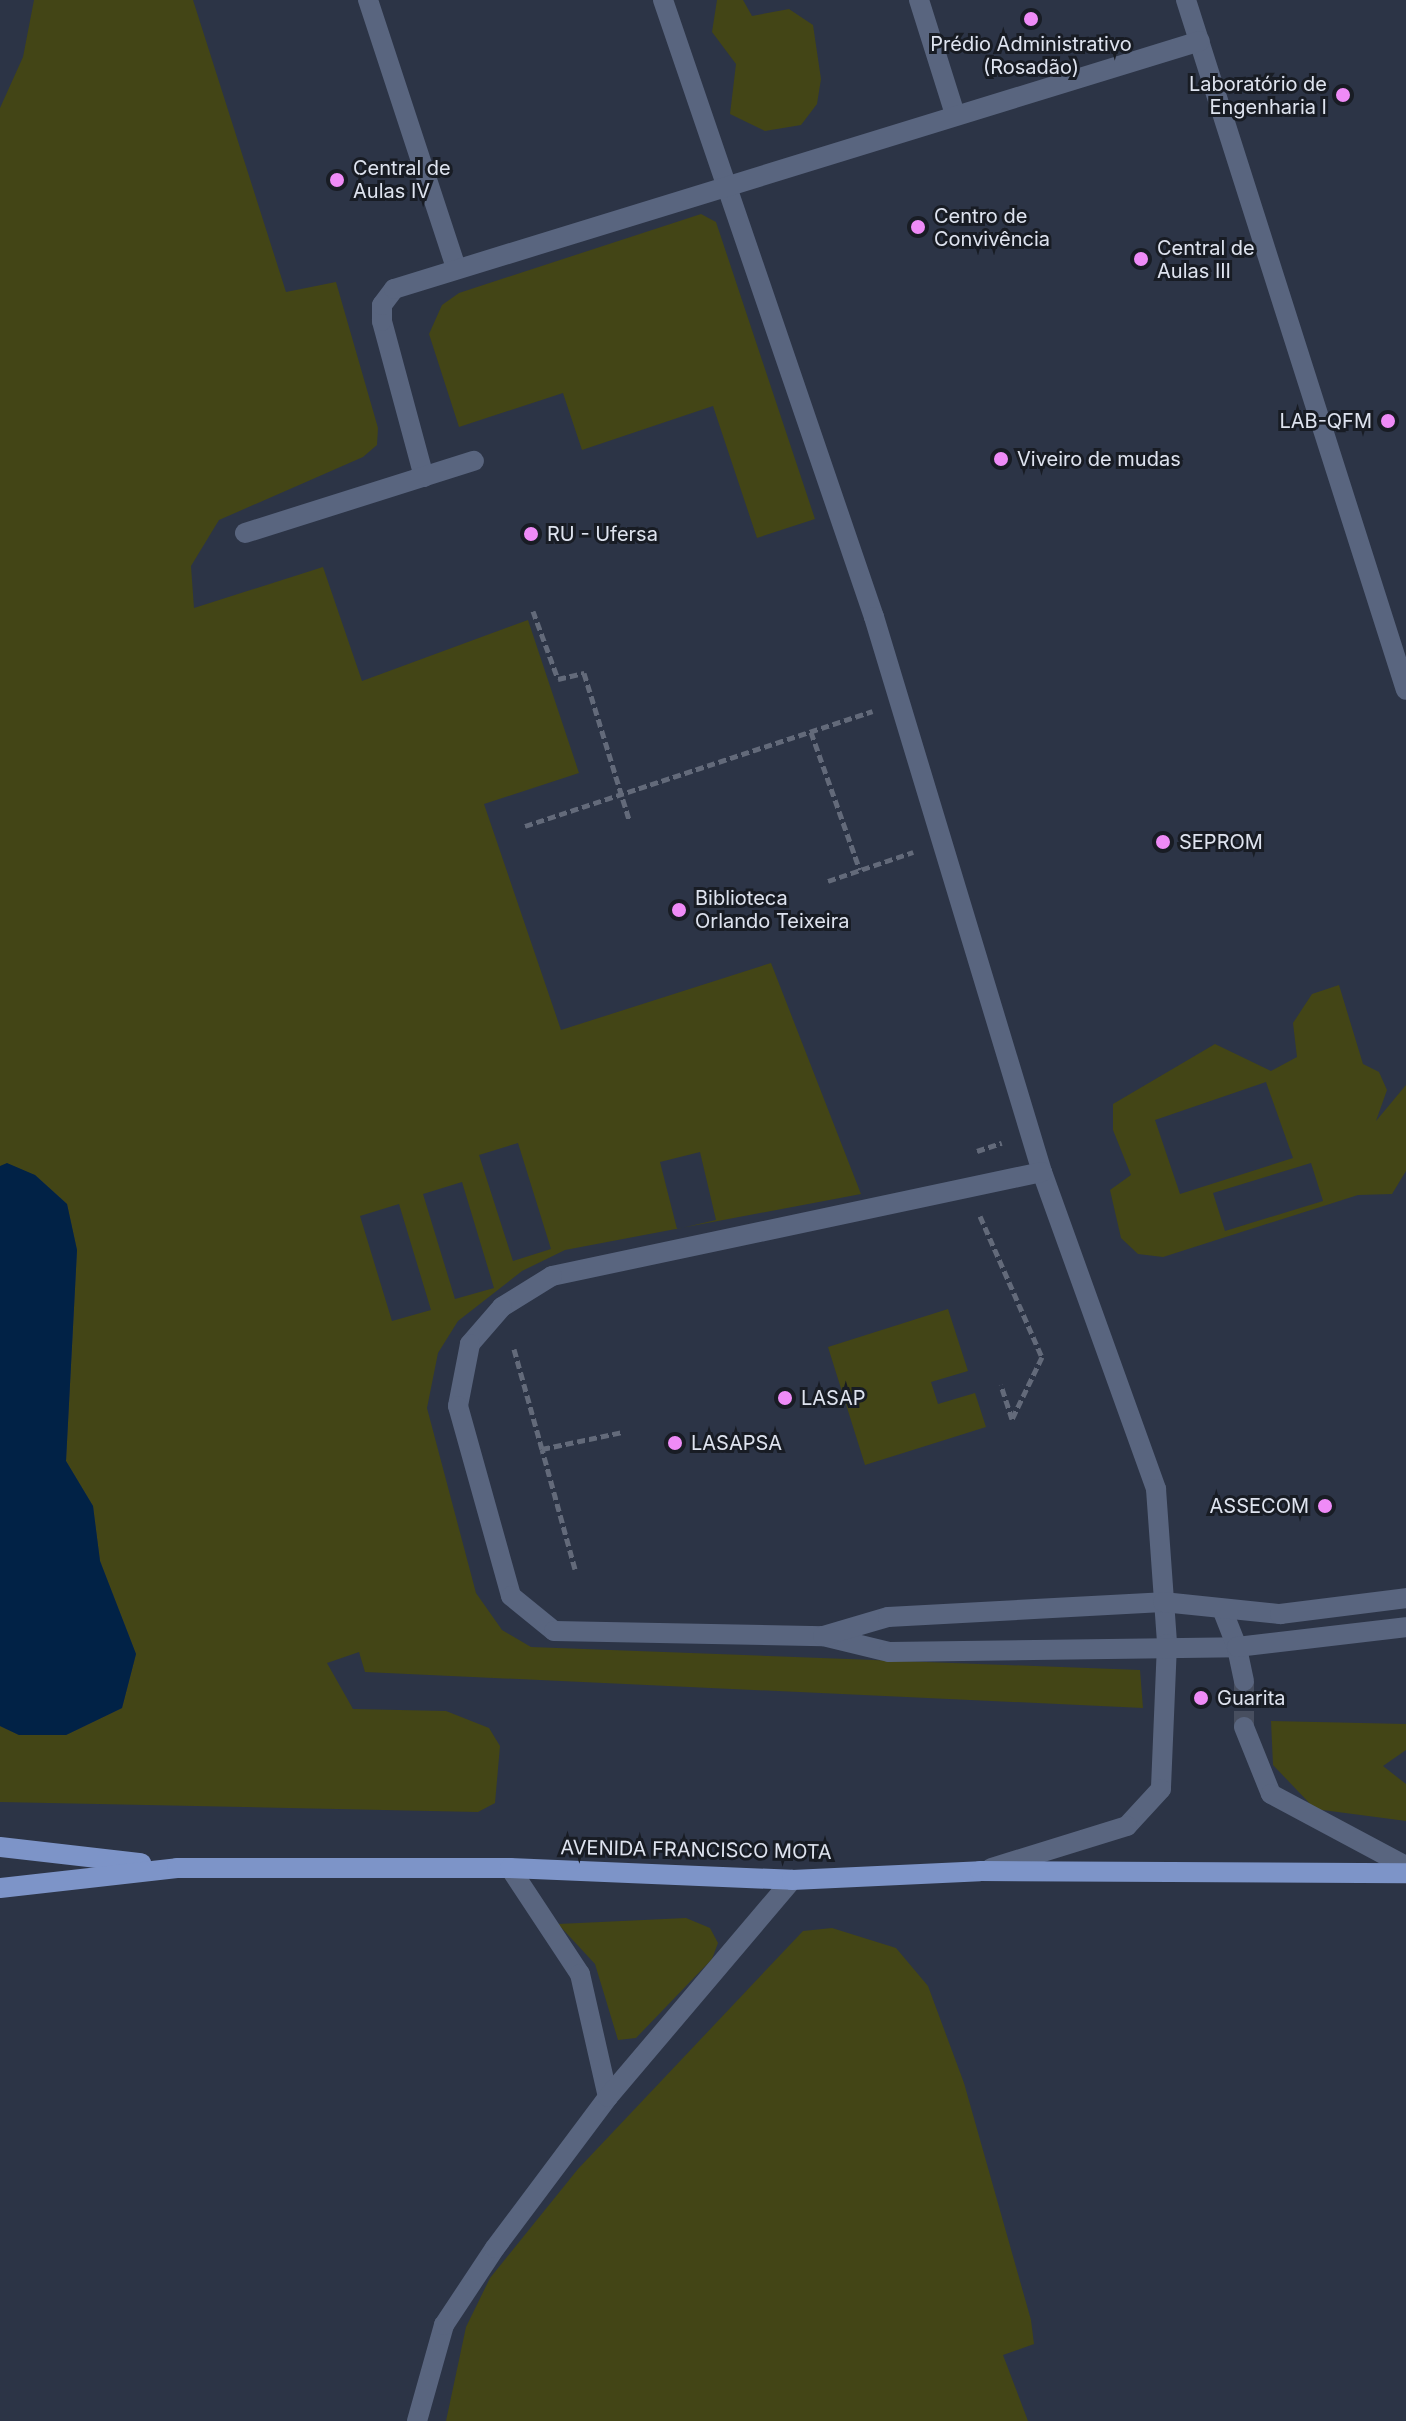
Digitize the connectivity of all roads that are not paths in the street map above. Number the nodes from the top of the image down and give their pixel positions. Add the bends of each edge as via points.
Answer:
1 (368, 0) edge
2 (663, 0) edge
3 (919, 0) edge
4 (1186, 0) edge
5 (1200, 41) junction
6 (955, 114) junction
7 (729, 189) junction
8 (456, 268) junction
9 (474, 461) dead end
10 (424, 477) junction
11 (245, 533) dead end
12 (1406, 690) edge
13 (1042, 1172) junction
14 (1406, 1598) edge
15 (1163, 1602) junction
16 (1222, 1609) junction
17 (1406, 1627) edge
18 (823, 1636) junction
19 (1167, 1644) junction
20 (1237, 1647) junction
21 (1244, 1681) tunnel mouth
22 (1244, 1727) tunnel mouth
23 (0, 1847) edge
24 (1406, 1866) edge
25 (177, 1868) junction
26 (510, 1868) junction
27 (980, 1871) junction
28 (1406, 1873) edge
29 (792, 1880) junction
30 (0, 1888) edge
31 (608, 2097) junction
32 (417, 2421) edge

1 - 8 street
2 - 7 street
3 - 6 street
4 - 5 street
5 - 6 street
5 - 12 street
6 - 7 street
7 - 8 street
7 - 13 street via 935,806
8 - 10 street via 394,289 382,305
9 - 10 street
10 - 11 street
13 - 15 street via 1156,1489
13 - 18 street via 552,1276 502,1307 464,1362 458,1406 511,1596 535,1622 554,1631
14 - 16 street via 1280,1614
15 - 16 street
15 - 18 street via 888,1617
15 - 19 street
16 - 20 street
17 - 20 street
18 - 19 street via 889,1652
19 - 20 street
19 - 27 street via 1167,1763 1153,1804 1127,1826 1091,1841
20 - 21 street
22 - 24 street via 1271,1794
23 - 25 main road
25 - 26 main road, AVENIDA FRANCISCO MOTA
25 - 30 main road
26 - 29 main road, AVENIDA FRANCISCO MOTA
26 - 31 street via 580,1974
27 - 28 main road, AVENIDA FRANCISCO MOTA
27 - 29 main road, AVENIDA FRANCISCO MOTA
29 - 31 street
31 - 32 street via 444,2325

